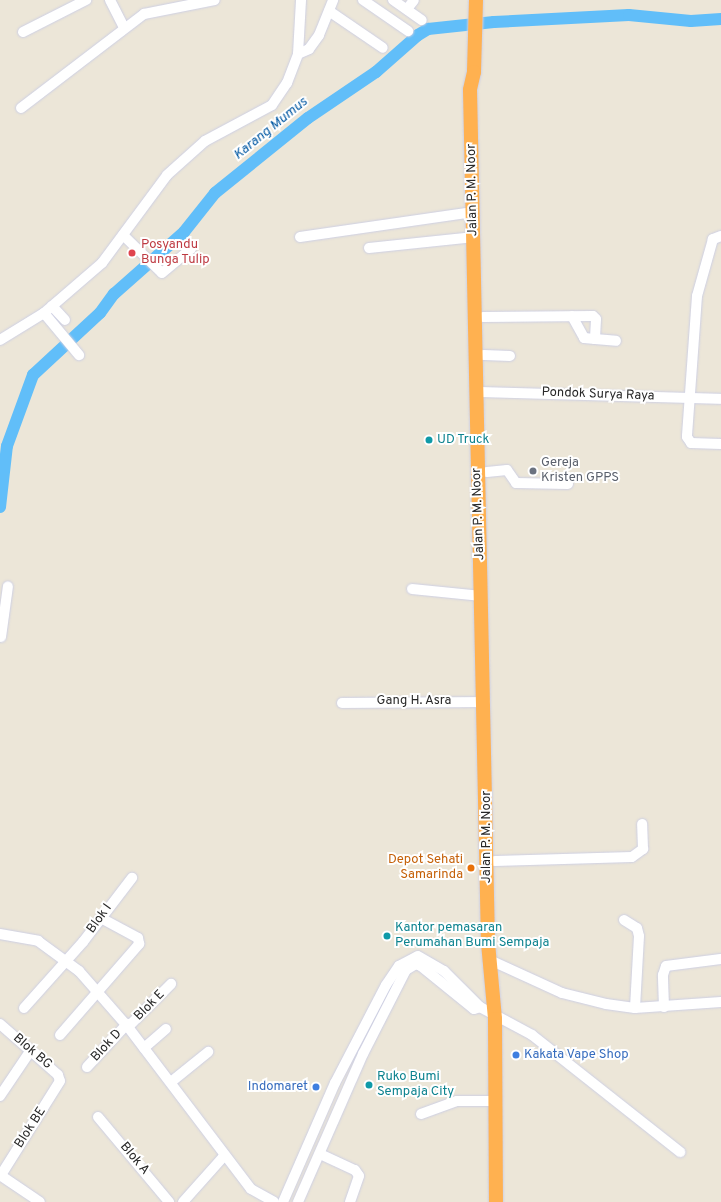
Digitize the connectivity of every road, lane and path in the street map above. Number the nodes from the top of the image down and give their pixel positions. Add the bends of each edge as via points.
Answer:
1 (86, 0) edge
2 (110, 0) edge
3 (216, 0) edge
4 (301, 0) edge
5 (333, 0) edge
6 (363, 0) edge
7 (393, 0) edge
8 (414, 0) edge
9 (476, 0) edge
10 (407, 9) junction
11 (330, 11) junction
12 (422, 20) dead end
13 (124, 28) junction
14 (408, 30) dead end
15 (23, 32) dead end
16 (383, 48) dead end
17 (298, 54) junction
18 (474, 72) junction
19 (21, 108) dead end
20 (474, 212) junction
21 (123, 235) junction
22 (721, 236) edge
23 (300, 237) dead end
24 (476, 239) junction
25 (369, 248) dead end
26 (191, 249) dead end
27 (52, 306) junction
28 (44, 313) junction
29 (572, 316) junction
30 (483, 317) junction
31 (65, 320) dead end
32 (595, 339) junction
33 (0, 340) edge
34 (616, 341) dead end
35 (78, 353) dead end
36 (484, 355) junction
37 (510, 356) dead end
38 (480, 392) junction
39 (690, 398) junction
40 (721, 399) edge
41 (721, 444) edge
42 (487, 472) junction
43 (568, 484) dead end
44 (8, 586) dead end
45 (412, 589) dead end
46 (484, 593) junction
47 (2, 618) edge
48 (1, 637) dead end
49 (342, 702) dead end
50 (485, 702) junction
51 (642, 824) dead end
52 (491, 844) junction
53 (495, 861) junction
54 (132, 878) dead end
55 (102, 918) junction
56 (624, 920) dead end
57 (0, 934) edge
58 (492, 958) junction
59 (721, 959) edge
60 (67, 960) junction
61 (414, 961) junction
62 (172, 984) dead end
63 (100, 993) junction
64 (721, 1002) edge
65 (664, 1007) junction
66 (24, 1008) dead end
67 (635, 1008) junction
68 (494, 1014) junction
69 (0, 1024) edge
70 (128, 1025) junction
71 (166, 1029) dead end
72 (60, 1035) dead end
73 (144, 1048) junction
74 (30, 1050) junction
75 (208, 1052) dead end
76 (87, 1067) dead end
77 (60, 1081) joint
78 (171, 1082) junction
79 (0, 1096) edge
80 (495, 1101) junction
81 (421, 1114) dead end
82 (98, 1117) dead end
83 (680, 1152) dead end
84 (320, 1154) junction
85 (224, 1156) junction
86 (0, 1175) edge
87 (40, 1202) edge
88 (169, 1202) edge
89 (183, 1202) edge
90 (274, 1202) edge
91 (283, 1202) edge
92 (298, 1202) edge
93 (350, 1202) edge
94 (496, 1202) edge

1 - 15 street
2 - 13 street
3 - 13 street via 144,14
4 - 17 street
5 - 11 street
6 - 14 street
7 - 10 street
8 - 10 street
9 - 18 highway, Jalan P. M. Noor
10 - 12 street
11 - 16 street
11 - 17 street via 311,51
13 - 19 street
17 - 21 street via 287,83 272,105 205,141 167,175
18 - 20 highway, Jalan P. M. Noor via 470,90
18 - 24 highway, Jalan P. M. Noor via 478,89
20 - 23 street
20 - 24 highway, Jalan P. M. Noor
21 - 26 street via 161,273
21 - 27 street via 102,263
22 - 39 street via 713,239 697,296 691,341
24 - 25 street
24 - 30 highway, Jalan P. M. Noor
24 - 38 highway, Jalan P. M. Noor
27 - 28 street
27 - 31 street
28 - 33 street
28 - 35 street
29 - 30 street
29 - 32 street via 584,338
29 - 32 street via 596,319
30 - 36 highway, Jalan P. M. Noor
32 - 34 street
36 - 37 street
36 - 38 highway, Jalan P. M. Noor
38 - 39 street, Pondok Surya Raya
38 - 42 highway, Jalan P. M. Noor
38 - 46 highway, Jalan P. M. Noor
39 - 40 street, Pondok Surya Raya
39 - 41 street via 689,441
42 - 43 street via 507,470 516,483
42 - 46 highway, Jalan P. M. Noor
44 - 47 street
45 - 46 street
46 - 50 highway, Jalan P. M. Noor
46 - 52 highway, Jalan P. M. Noor
47 - 48 street
49 - 50 street, Gang H. Asra
50 - 52 highway, Jalan P. M. Noor
51 - 53 street via 643,849 632,857
52 - 53 highway, Jalan P. M. Noor
52 - 58 highway, Jalan P. M. Noor via 488,943
53 - 58 highway, Jalan P. M. Noor via 495,948
54 - 55 street, Blok I
55 - 60 street, Blok I
55 - 63 street via 140,941
56 - 67 street via 637,928 639,936
57 - 60 street via 38,940
58 - 67 street via 575,997
58 - 68 highway, Jalan P. M. Noor
59 - 65 street via 666,966 662,975
60 - 63 street
60 - 66 street, Blok I
61 - 68 street via 474,1010 480,1007
61 - 84 street via 401,979 363,1054
61 - 91 street via 399,966 386,985 335,1084
62 - 70 street, Blok E
63 - 70 street
63 - 72 street
64 - 65 street
65 - 67 street
68 - 80 highway, Jalan P. M. Noor
68 - 83 street via 532,1035
69 - 74 street, Blok BG
70 - 73 street
70 - 76 street, Blok D
71 - 73 street
73 - 78 street
74 - 77 street, Blok BG
74 - 79 street
75 - 78 street
77 - 86 street, Blok BE
78 - 85 street
80 - 81 street via 457,1101
80 - 94 highway, Jalan P. M. Noor
82 - 88 street, Blok A
84 - 92 street
84 - 93 street via 355,1170 359,1176
85 - 89 street
85 - 90 street via 251,1188
86 - 87 street

